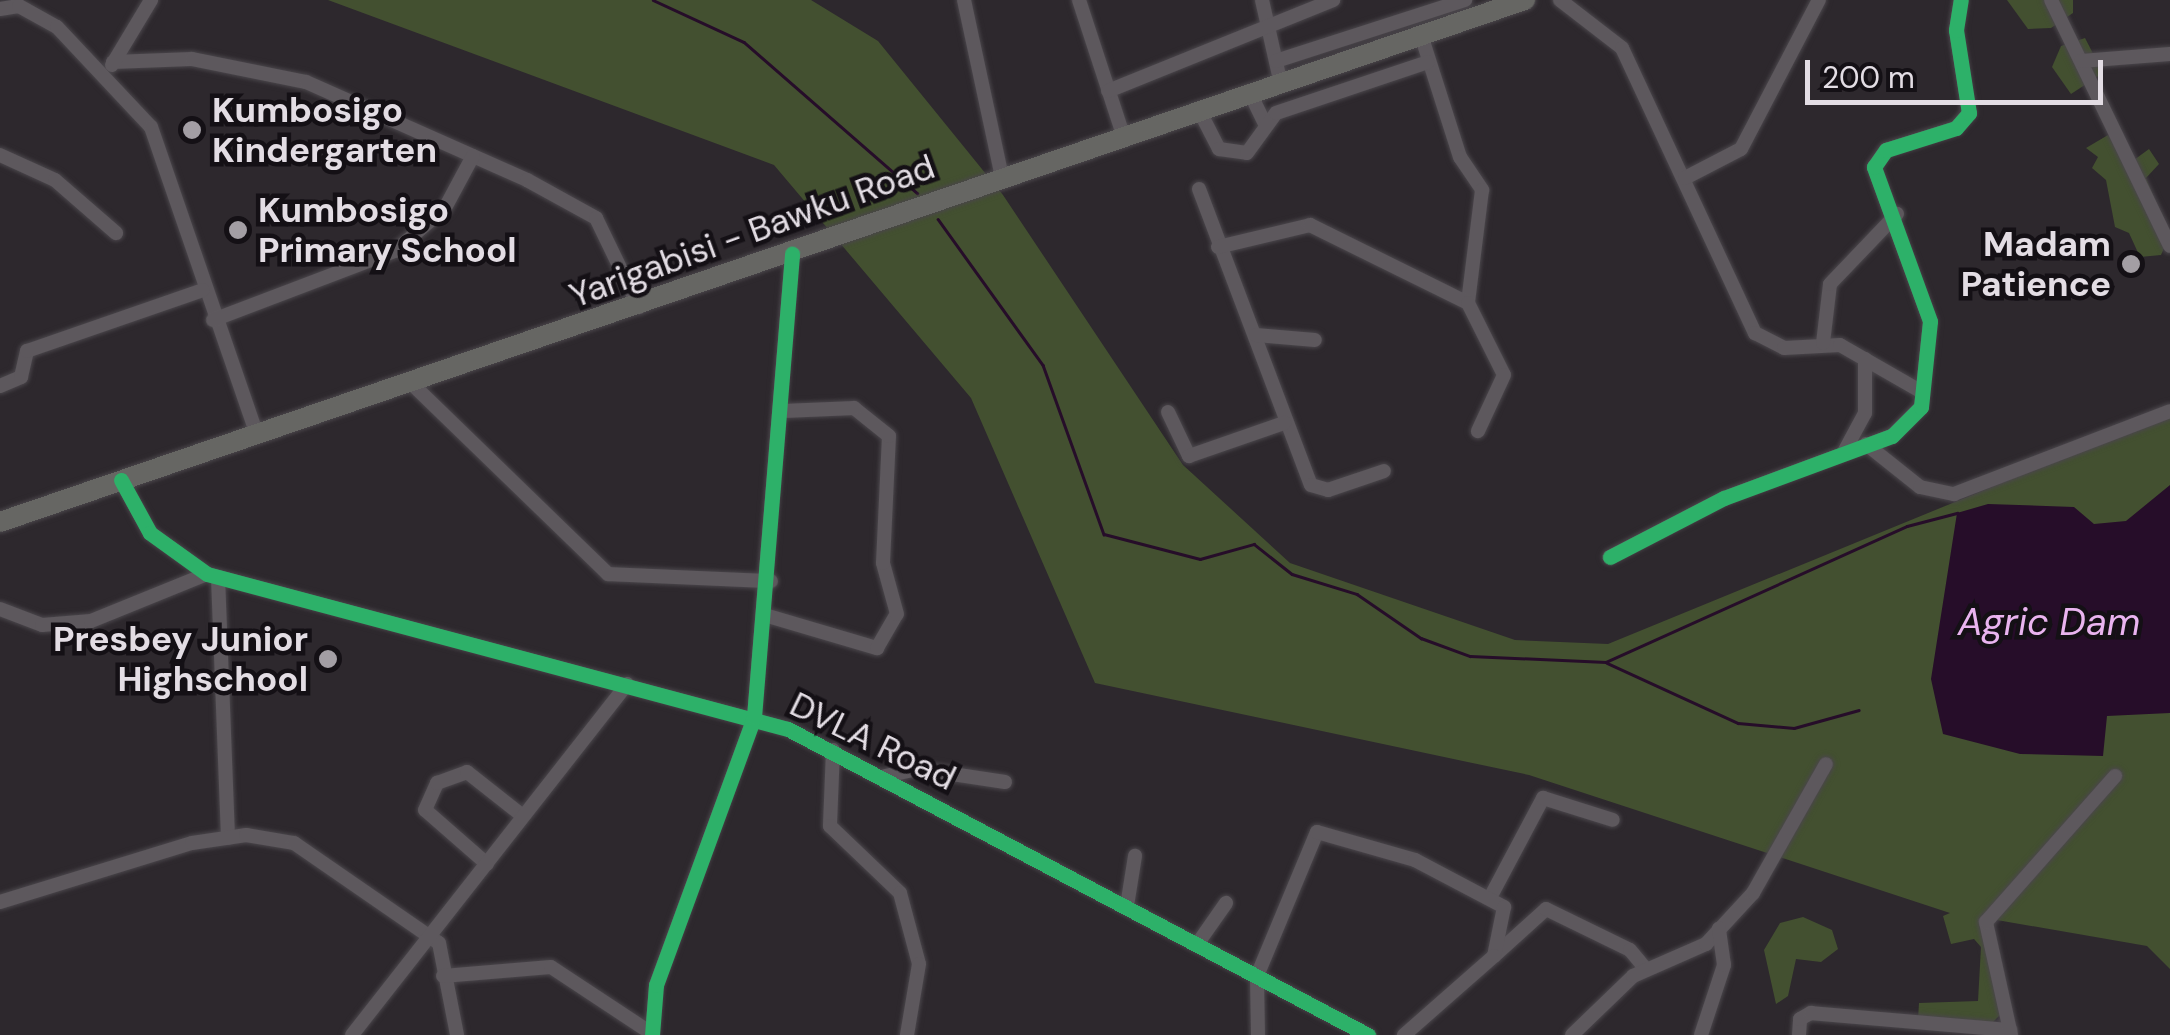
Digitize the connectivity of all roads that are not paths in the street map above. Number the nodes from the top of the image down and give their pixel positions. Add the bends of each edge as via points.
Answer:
1 (151, 0) edge
2 (964, 0) edge
3 (1079, 0) edge
4 (1262, 0) edge
5 (1333, 0) edge
6 (1525, 0) edge
7 (1560, 0) edge
8 (1819, 0) edge
9 (1961, 0) edge
10 (2051, 0) edge
11 (20, 3) edge
12 (1472, 5) edge
13 (0, 9) edge
14 (1266, 23) junction
15 (1422, 38) junction
16 (2170, 54) edge
17 (2081, 61) junction
18 (1428, 62) junction
19 (110, 68) junction
20 (1278, 70) junction
21 (1249, 91) junction
22 (1108, 92) junction
23 (1198, 110) junction
24 (1264, 122) junction
25 (1123, 135) junction
26 (0, 155) edge
27 (473, 156) junction
28 (1002, 177) junction
29 (1685, 178) junction
30 (1198, 188) dead end
31 (1896, 214) junction
32 (116, 234) dead end
33 (2170, 246) edge
34 (1218, 247) junction
35 (792, 254) junction
36 (203, 290) junction
37 (1468, 303) junction
38 (639, 307) junction
39 (213, 320) junction
40 (1256, 336) junction
41 (1315, 340) dead end
42 (1823, 343) junction
43 (1864, 359) junction
44 (410, 382) junction
45 (0, 386) edge
46 (1922, 392) junction
47 (784, 410) junction
48 (2170, 411) edge
49 (1168, 412) dead end
50 (1284, 423) junction
51 (1478, 431) dead end
52 (257, 435) junction
53 (1866, 444) junction
54 (1844, 452) junction
55 (1384, 471) dead end
56 (121, 480) junction
57 (0, 522) edge
58 (1610, 557) dead end
59 (212, 576) junction
60 (771, 581) junction
61 (0, 609) edge
62 (768, 616) junction
63 (627, 684) junction
64 (754, 717) junction
65 (833, 750) junction
66 (1826, 764) dead end
67 (884, 776) junction
68 (2115, 776) dead end
69 (1005, 782) dead end
70 (523, 816) junction
71 (1613, 820) dead end
72 (228, 838) junction
73 (1134, 856) dead end
74 (487, 864) junction
75 (1492, 894) junction
76 (0, 902) edge
77 (1226, 903) dead end
78 (1127, 906) junction
79 (1720, 928) junction
80 (429, 938) junction
81 (1198, 942) junction
82 (1494, 956) junction
83 (1646, 969) junction
84 (443, 976) junction
85 (1257, 976) junction
86 (2011, 1033) edge
87 (652, 1034) edge
88 (907, 1034) edge
89 (352, 1035) edge
90 (457, 1035) edge
91 (1258, 1035) edge
92 (1368, 1035) edge
93 (1404, 1035) edge
94 (1572, 1035) edge
95 (1701, 1035) edge
96 (1800, 1035) edge

1 - 19 street
2 - 28 street
3 - 22 street
4 - 14 street
5 - 14 street
6 - 12 highway, Yarigabisi - Bawku Road
7 - 29 street via 1622,48
8 - 29 street via 1741,148
9 - 31 street via 1956,30 1970,113 1956,128 1879,158 1874,167
10 - 17 street
11 - 13 street
11 - 19 street
12 - 15 highway, Yarigabisi - Bawku Road
12 - 20 street
14 - 20 street
14 - 22 street
15 - 18 street
15 - 20 highway, Yarigabisi - Bawku Road
16 - 17 street
17 - 33 street
18 - 24 street
18 - 37 street via 1460,157 1482,190
19 - 27 street via 192,60 306,82
19 - 36 street via 151,127
20 - 21 highway, Yarigabisi - Bawku Road
21 - 23 highway, Yarigabisi - Bawku Road
21 - 24 street
22 - 25 street
23 - 24 street via 1232,156 1255,146
23 - 25 highway, Yarigabisi - Bawku Road
25 - 28 highway, Yarigabisi - Bawku Road
26 - 32 street via 55,180
27 - 38 street via 596,218
27 - 39 street via 445,208 396,250
28 - 35 highway, Yarigabisi - Bawku Road
29 - 42 street via 1755,334 1784,348
30 - 34 street
31 - 42 street via 1830,284
31 - 46 street via 1930,321
34 - 37 street via 1310,226
34 - 40 street
35 - 38 highway, Yarigabisi - Bawku Road
35 - 47 street
36 - 39 street
36 - 45 street via 27,351 22,377
37 - 51 street via 1504,375
38 - 44 highway, Yarigabisi - Bawku Road
39 - 52 street
40 - 41 street
40 - 50 street
42 - 43 street
43 - 46 street
43 - 54 street via 1865,413
44 - 52 highway, Yarigabisi - Bawku Road
44 - 60 street via 608,574
46 - 53 street via 1912,422
47 - 60 street
47 - 62 street via 854,408 888,436 883,563 897,614 877,648
48 - 53 street via 1954,494 1920,486
49 - 50 street via 1189,456
50 - 55 street via 1319,490
52 - 56 highway, Yarigabisi - Bawku Road
53 - 54 street
54 - 58 street via 1711,504
56 - 57 highway, Yarigabisi - Bawku Road
56 - 59 street, DVLA Road via 150,532
59 - 61 street via 91,622 42,626
59 - 63 street, DVLA Road
59 - 72 street
60 - 62 street
62 - 64 street
63 - 64 street, DVLA Road
63 - 70 street
64 - 65 street, DVLA Road
64 - 87 street via 662,967
65 - 67 street, DVLA Road
65 - 88 street via 830,826 900,894 920,964
66 - 79 street via 1753,893
67 - 69 street via 919,769
67 - 78 street, DVLA Road
68 - 86 street via 1986,922
70 - 74 street
70 - 74 street via 468,772 436,782 426,810
71 - 75 street via 1542,798
72 - 76 street
72 - 80 street via 294,843
73 - 78 street
74 - 80 street
75 - 82 street via 1504,907
75 - 85 street via 1317,832
77 - 81 street
78 - 81 street, DVLA Road
79 - 83 street via 1706,944
79 - 95 street via 1724,966
80 - 84 street via 440,948
80 - 89 street
81 - 85 street, DVLA Road
82 - 83 street via 1546,909 1630,950
82 - 93 street
83 - 94 street
84 - 87 street via 551,968
84 - 90 street
85 - 91 street
85 - 92 street, DVLA Road
86 - 96 street via 1811,1013 1800,1018

